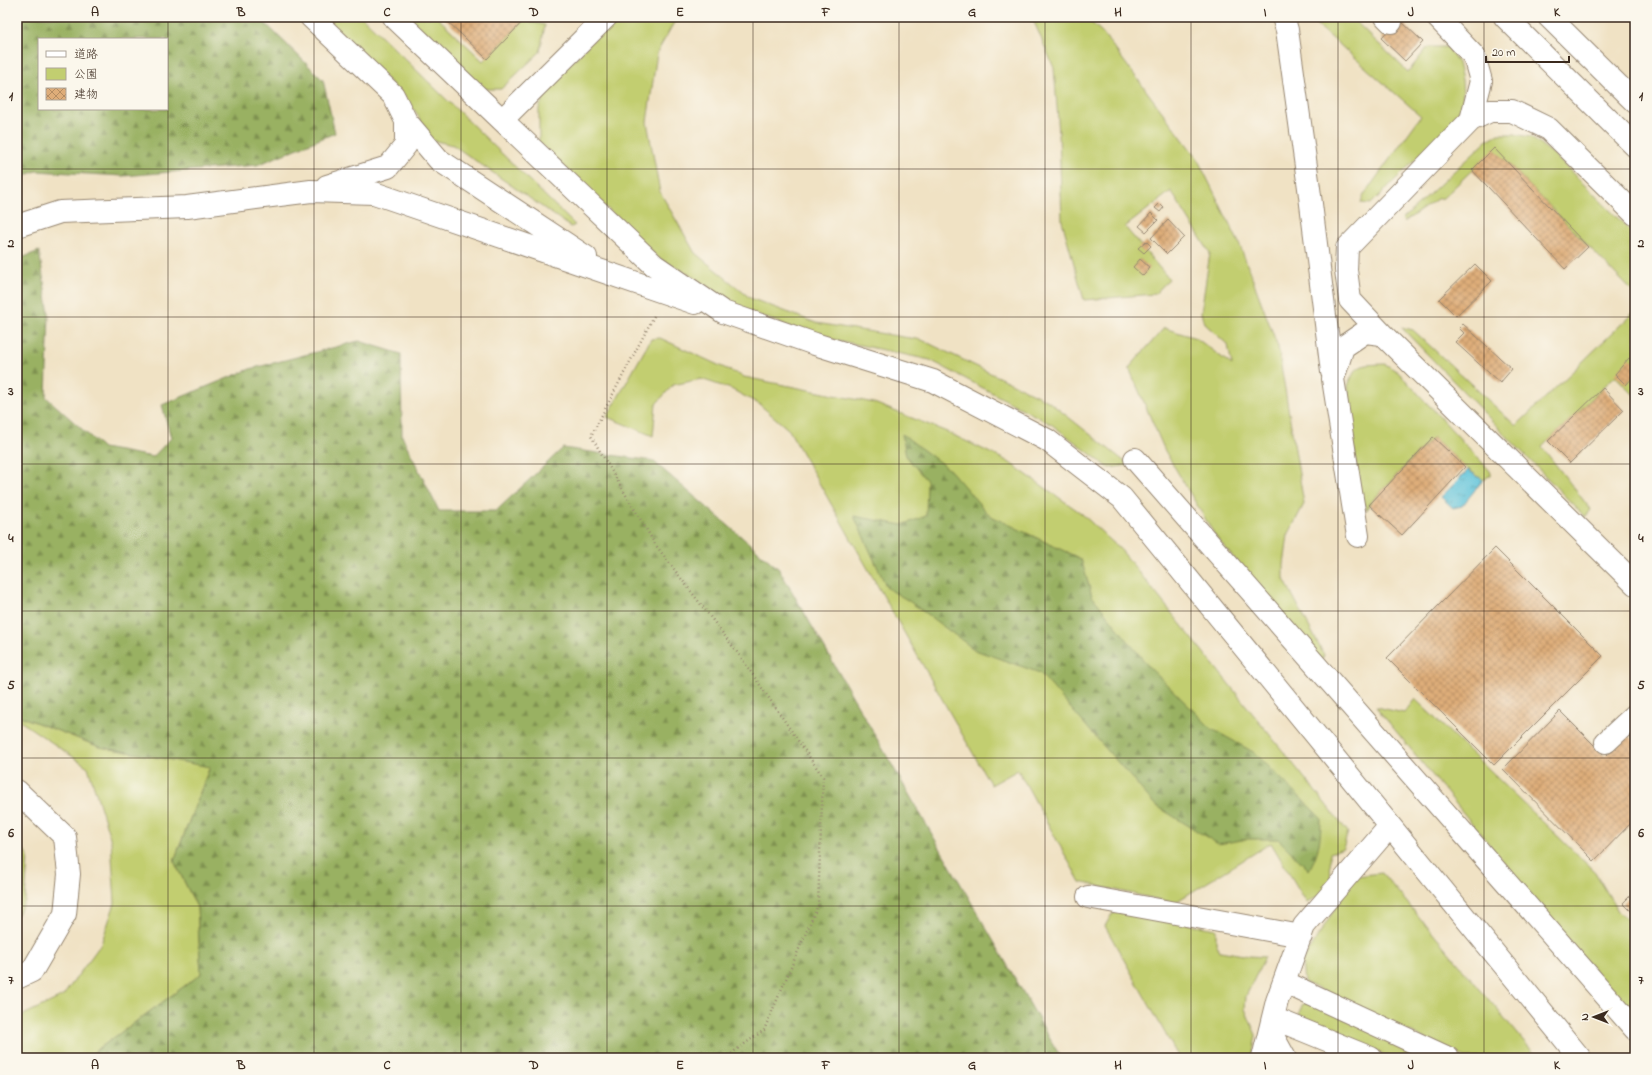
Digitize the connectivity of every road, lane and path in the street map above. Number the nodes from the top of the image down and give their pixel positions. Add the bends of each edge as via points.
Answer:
1 (311, 17) edge
2 (394, 17) edge
3 (606, 17) edge
4 (1283, 17) edge
5 (1438, 17) edge
6 (1505, 17) edge
7 (1550, 17) edge
8 (1635, 102) edge
9 (502, 120) junction
10 (1471, 120) junction
11 (406, 121) junction
12 (1635, 146) edge
13 (311, 191) junction
14 (1635, 214) edge
15 (17, 226) edge
16 (612, 274) junction
17 (666, 293) junction
18 (723, 312) junction
19 (1382, 334) junction
20 (1333, 379) junction
21 (1135, 460) dead end
22 (1358, 536) dead end
23 (1635, 584) edge
24 (1635, 715) edge
25 (1606, 742) dead end
26 (17, 791) edge
27 (1390, 826) junction
28 (1088, 897) dead end
29 (1301, 936) junction
30 (17, 978) edge
31 (1284, 982) junction
32 (1271, 1024) junction
33 (1635, 1028) edge
34 (725, 1058) edge
35 (1264, 1058) edge
36 (1285, 1058) edge
37 (1371, 1058) edge
38 (1448, 1058) edge
39 (1580, 1058) edge

1 - 11 lane via 393,95
2 - 9 lane
3 - 9 lane
4 - 20 lane via 1287,30 1309,188
5 - 10 lane via 1474,56 1481,81
6 - 12 lane
7 - 8 lane
9 - 18 lane via 654,265
10 - 14 lane via 1490,111 1512,111 1549,129
10 - 19 lane via 1347,248 1346,270 1350,300
11 - 13 lane via 406,146 388,167
11 - 16 lane via 439,160
13 - 15 lane via 187,207 60,212
13 - 16 lane via 374,193
16 - 17 lane
17 - 18 lane
17 - 34 path via 591,436 655,544 740,656 823,777 818,905 764,1030
18 - 27 lane via 934,381 1047,440 1122,498
19 - 20 lane via 1365,332 1343,348
19 - 23 lane
20 - 22 lane
21 - 33 lane
24 - 25 lane
26 - 30 lane via 65,837 68,874 65,914 32,971
27 - 29 lane via 1304,926
27 - 39 lane
28 - 29 lane
29 - 31 lane
31 - 32 lane
31 - 38 lane
32 - 35 lane
32 - 36 lane
32 - 37 lane

